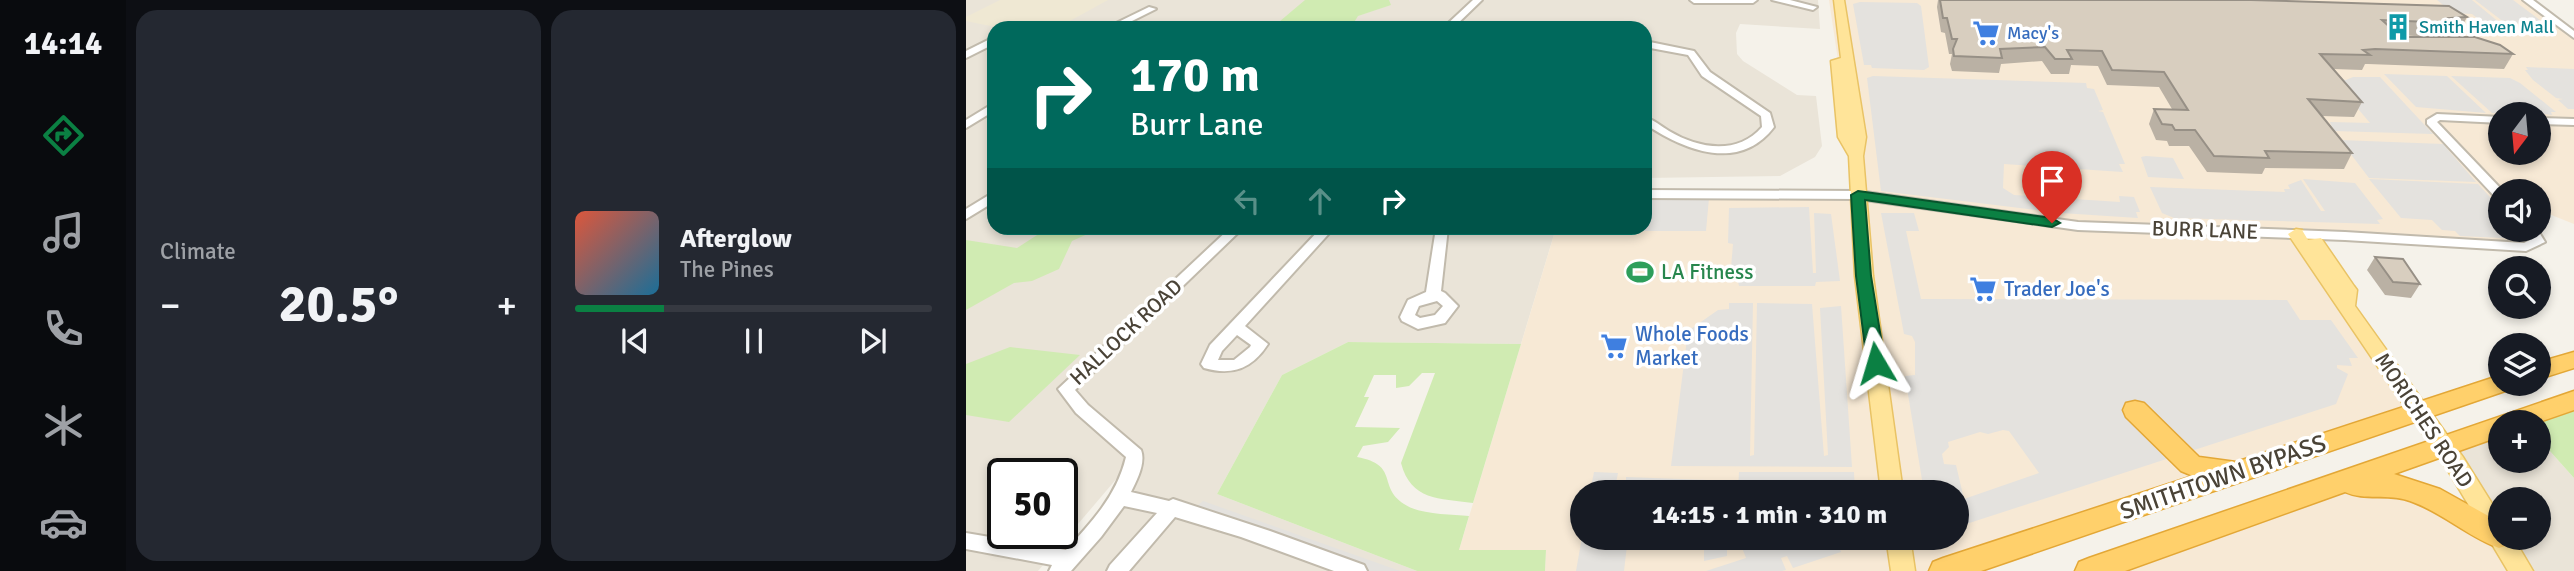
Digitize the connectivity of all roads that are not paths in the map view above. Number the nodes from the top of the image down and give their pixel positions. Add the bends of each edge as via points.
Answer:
1 (1478, 0) edge
2 (1694, 0) edge
3 (1753, 0) edge
4 (1776, 0) edge
5 (1829, 0) edge
6 (1839, 0) edge
7 (2527, 0) edge
8 (1813, 7) dead end
9 (1152, 9) dead end
10 (1126, 21) edge
11 (1456, 21) edge
12 (2574, 35) edge
13 (987, 44) edge
14 (1652, 45) edge
15 (966, 48) edge
16 (978, 49) junction
17 (966, 55) edge
18 (987, 111) edge
19 (2488, 119) edge
20 (2552, 121) edge
21 (2574, 122) edge
22 (966, 125) edge
23 (1652, 125) edge
24 (1856, 156) junction
25 (2488, 182) edge
26 (1652, 187) edge
27 (1652, 194) edge
28 (1858, 195) junction
29 (987, 201) edge
30 (966, 215) edge
31 (2303, 234) junction
32 (1230, 235) edge
33 (1322, 235) edge
34 (1441, 235) edge
35 (2538, 242) edge
36 (1433, 296) dead end
37 (1237, 327) dead end
38 (2574, 359) edge
39 (2551, 367) edge
40 (2488, 388) edge
41 (2574, 400) edge
42 (2546, 410) edge
43 (2419, 412) junction
44 (2488, 430) edge
45 (2443, 446) junction
46 (2241, 471) junction
47 (1890, 480) edge
48 (2315, 492) junction
49 (1122, 498) junction
50 (2145, 503) junction
51 (1173, 507) junction
52 (2488, 518) edge
53 (2488, 530) edge
54 (966, 541) edge
55 (1900, 550) edge
56 (2508, 550) edge
57 (1064, 565) edge
58 (1116, 571) edge
59 (1357, 571) edge
60 (1903, 571) edge
61 (1943, 571) edge
62 (2089, 571) edge
63 (2521, 571) edge

1 - 11 street
2 - 3 street
4 - 8 street
5 - 24 main road via 1845,136
6 - 24 main road via 1859,136
7 - 12 street
9 - 10 street
13 - 16 street
14 - 23 street via 1691,53 1706,74 1766,115 1768,127 1754,143 1717,149 1687,144
15 - 16 street
16 - 17 street
18 - 22 street
19 - 25 street via 2437,117 2431,122
20 - 21 street
24 - 28 main road
26 - 28 street via 1825,184
27 - 28 street
28 - 31 street, BURR LANE via 2078,226
28 - 47 main road
29 - 30 street
31 - 35 street, BURR LANE via 2526,247
31 - 43 main road, MORICHES ROAD via 2333,291
32 - 49 street, HALLOCK ROAD via 1066,389 1135,455
33 - 37 street
34 - 36 street
38 - 39 highway
40 - 43 highway, SMITHTOWN BYPASS
41 - 42 highway
43 - 45 main road, MORICHES ROAD
43 - 46 highway, SMITHTOWN BYPASS
44 - 45 highway, SMITHTOWN BYPASS
45 - 48 highway, SMITHTOWN BYPASS
45 - 52 main road, MORICHES ROAD
46 - 50 highway, SMITHTOWN BYPASS
46 - 50 highway via 2194,466 2135,410 2177,472
48 - 53 highway via 2376,482 2399,484
48 - 62 highway, SMITHTOWN BYPASS
49 - 51 street
49 - 57 street, HALLOCK ROAD
50 - 61 highway, SMITHTOWN BYPASS
51 - 58 street
51 - 59 street via 1254,531
54 - 57 street
55 - 60 main road
56 - 63 main road, MORICHES ROAD

